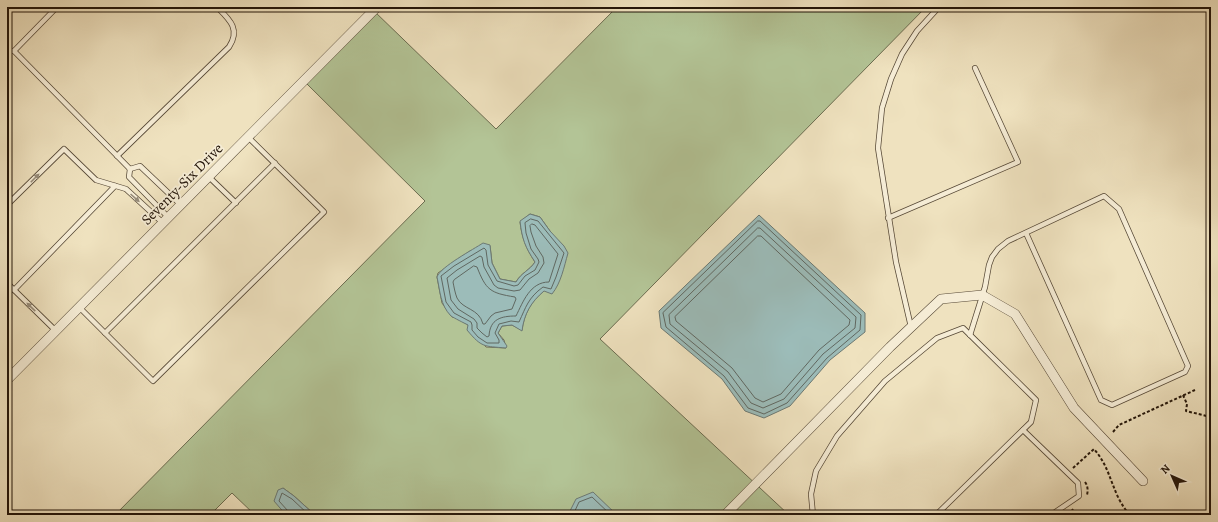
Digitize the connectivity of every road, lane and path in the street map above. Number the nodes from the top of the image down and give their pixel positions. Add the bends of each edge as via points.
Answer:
1 (57, 7) edge
2 (217, 7) edge
3 (377, 7) edge
4 (939, 7) edge
5 (7, 51) edge
6 (14, 51) junction
7 (975, 68) dead end
8 (248, 137) junction
9 (117, 156) junction
10 (275, 163) junction
11 (130, 169) junction
12 (209, 177) junction
13 (115, 186) junction
14 (236, 203) junction
15 (7, 205) edge
16 (181, 205) junction
17 (888, 218) junction
18 (166, 220) junction
19 (1026, 233) junction
20 (7, 283) edge
21 (14, 290) junction
22 (982, 295) junction
23 (79, 307) junction
24 (911, 327) junction
25 (56, 331) junction
26 (105, 333) junction
27 (970, 335) junction
28 (7, 380) edge
29 (1195, 390) dead end
30 (1183, 395) junction
31 (1211, 417) edge
32 (1023, 430) junction
33 (1113, 432) dead end
34 (1068, 473) junction
35 (1144, 481) dead end
36 (1072, 509) dead end
37 (1054, 514) edge
38 (725, 515) edge
39 (812, 515) edge
40 (936, 515) edge
41 (1076, 515) edge
42 (1129, 515) edge

1 - 6 lane
2 - 9 lane via 232,23 234,34 229,47
3 - 8 street, Seventy-Six Drive
4 - 17 lane via 917,31 902,54 882,108 878,148
5 - 6 lane
6 - 9 lane
7 - 17 lane via 1018,162
8 - 10 lane
8 - 12 street, Seventy-Six Drive
9 - 11 lane
10 - 14 lane
10 - 26 lane via 324,212 153,381
11 - 16 lane via 140,166
11 - 18 lane via 129,177
12 - 14 lane
12 - 16 street, Seventy-Six Drive
15 -> 13 lane via 64,149 96,180
13 -> 18 lane via 126,189
13 - 21 lane
14 - 26 lane
16 - 18 street, Seventy-Six Drive
17 - 24 lane
18 - 23 street, Seventy-Six Drive
19 - 19 lane via 1104,196 1119,209 1188,366 1186,372 1112,405 1101,400
19 - 22 lane via 998,248 989,265
20 - 21 lane
25 -> 21 lane
22 - 24 street via 941,299
22 - 27 lane
22 - 35 street via 1015,314 1074,408
23 - 25 street, Seventy-Six Drive
23 - 26 lane
24 - 38 street
25 - 28 street, Seventy-Six Drive
27 - 32 lane via 1036,400 1030,422
27 - 39 lane via 963,328 937,338 885,381 837,436 816,471 811,494
29 - 30 path
30 - 31 path via 1187,404 1186,411
30 - 33 path via 1119,425
32 - 34 lane
32 - 40 lane
34 - 37 lane via 1078,483 1080,496
34 - 42 path via 1094,449 1100,455 1119,499
36 - 41 path

